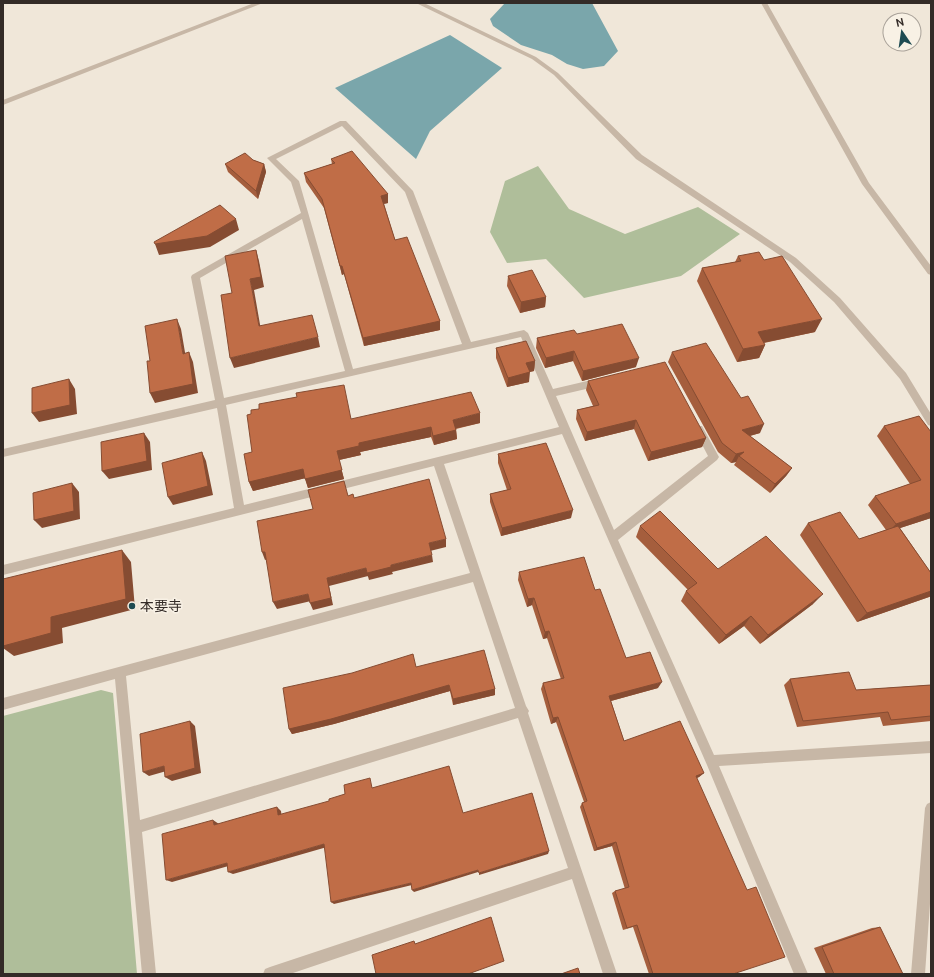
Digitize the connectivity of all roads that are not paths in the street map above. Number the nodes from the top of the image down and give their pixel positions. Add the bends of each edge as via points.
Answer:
1 (260, 3) edge
2 (419, 3) edge
3 (764, 3) edge
4 (3, 103) edge
5 (305, 214) junction
6 (931, 272) edge
7 (468, 347) junction
8 (350, 374) junction
9 (611, 379) edge
10 (551, 393) junction
11 (220, 403) junction
12 (695, 422) edge
13 (931, 422) edge
14 (566, 429) junction
15 (3, 453) edge
16 (438, 462) junction
17 (240, 511) junction
18 (612, 538) junction
19 (3, 570) edge
20 (476, 576) junction
21 (120, 673) junction
22 (3, 704) edge
23 (523, 711) junction
24 (931, 747) edge
25 (711, 761) junction
26 (931, 808) edge
27 (136, 828) junction
28 (576, 872) junction
29 (149, 974) edge
30 (270, 974) edge
31 (610, 974) edge
32 (802, 974) edge
33 (918, 974) edge

1 - 4 street
2 - 13 street via 534,58 556,74 639,157 793,260 837,300 892,364
3 - 6 street via 866,184
5 - 7 street via 295,181 271,158 343,123 409,191
5 - 8 street
5 - 11 street via 195,277
7 - 8 street
7 - 10 street via 524,333
8 - 11 street
9 - 10 street
10 - 14 street
11 - 15 street
11 - 17 street
12 - 18 street via 714,457
14 - 16 street
14 - 18 street
16 - 17 street
16 - 20 street
17 - 19 street
18 - 25 street
20 - 21 street
20 - 23 street
21 - 22 street
21 - 27 street
23 - 27 street
23 - 28 street
24 - 25 street
25 - 32 street
26 - 33 street
27 - 29 street
28 - 30 street
28 - 31 street

